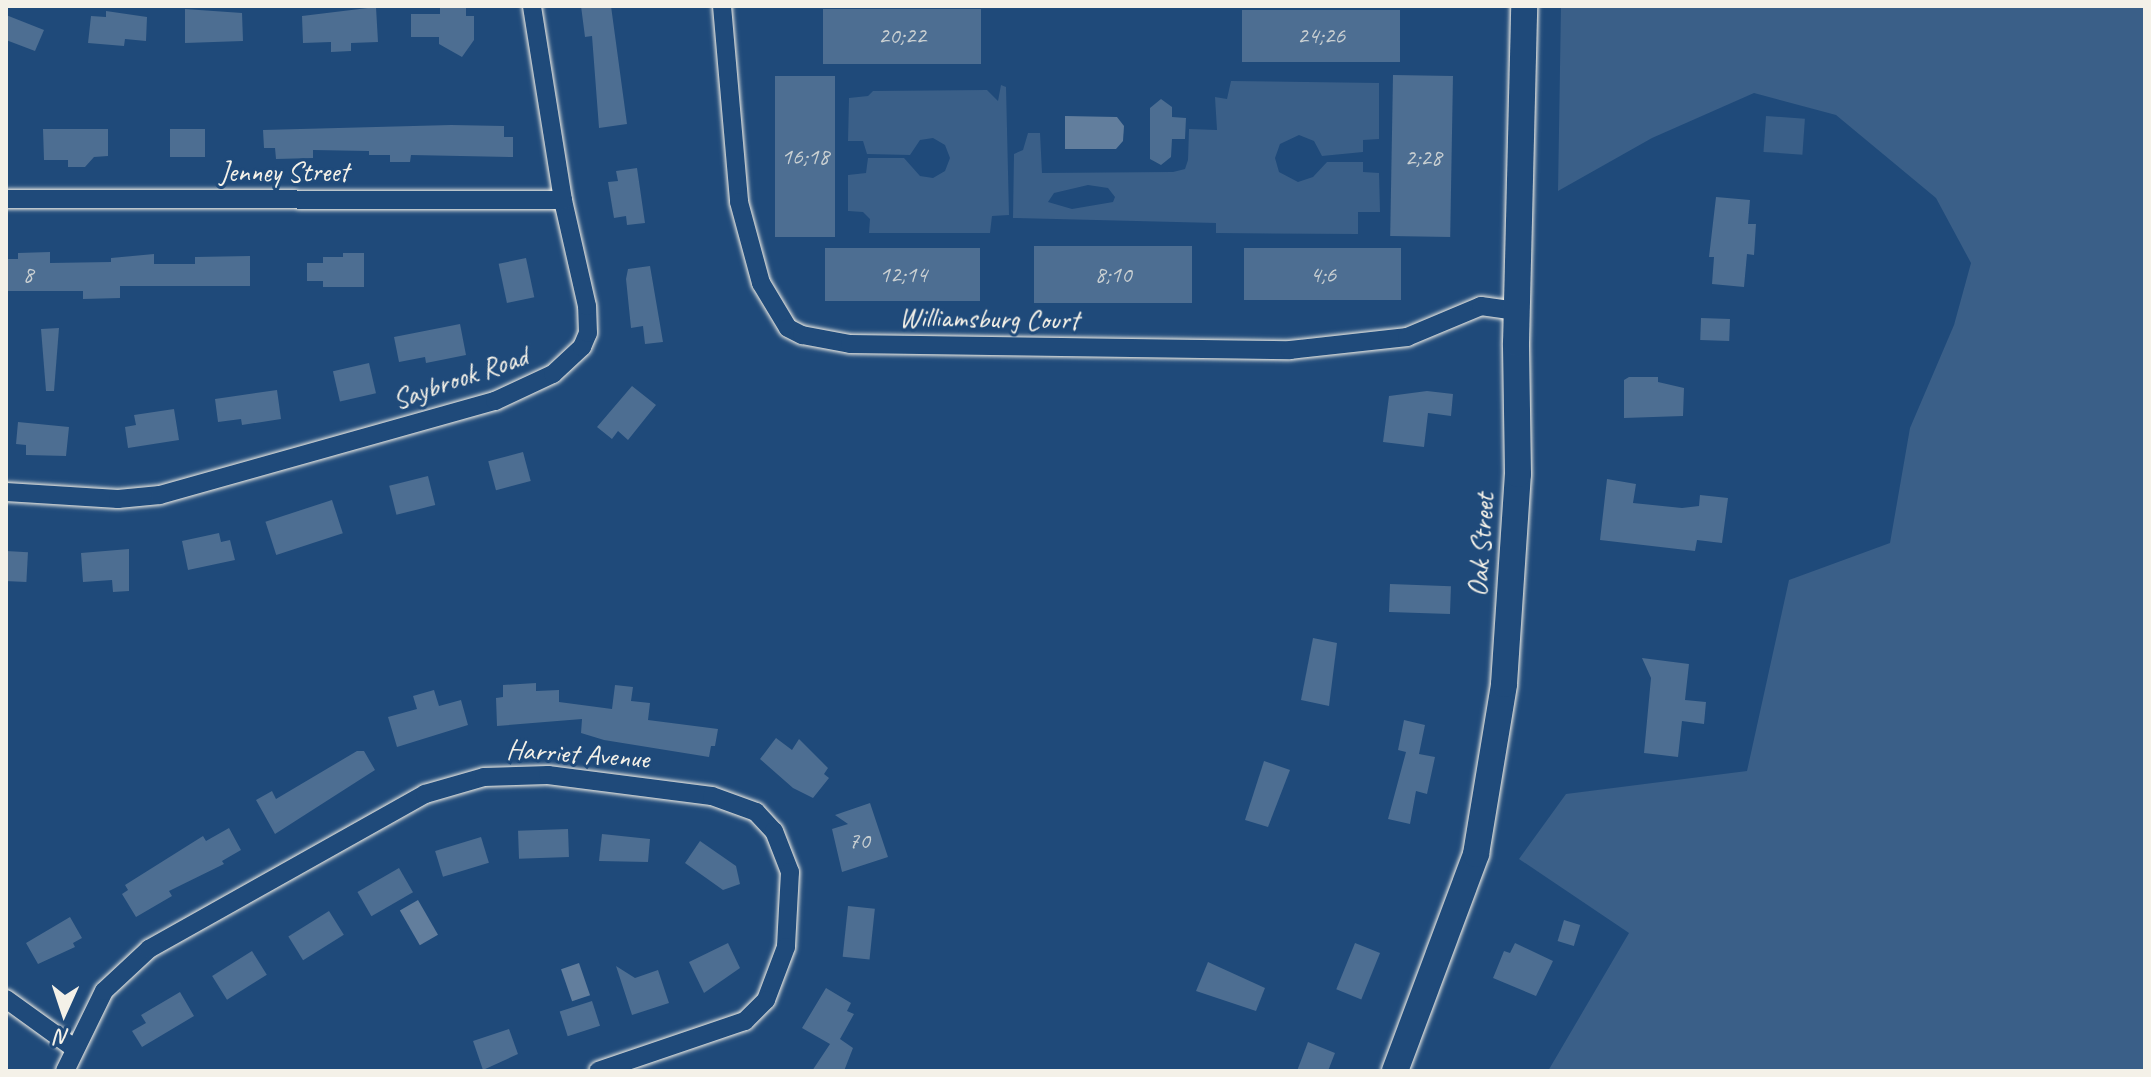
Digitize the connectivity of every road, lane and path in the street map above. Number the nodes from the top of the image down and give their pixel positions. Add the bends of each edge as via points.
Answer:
1 (532, 6) edge
2 (722, 6) edge
3 (1524, 6) edge
4 (6, 199) edge
5 (563, 200) junction
6 (1517, 311) junction
7 (6, 492) edge
8 (6, 999) edge
9 (74, 1048) junction
10 (65, 1071) edge
11 (598, 1071) edge
12 (1395, 1071) edge

1 - 5 street, Saybrook Road
2 - 6 street, Williamsburg Court via 739,202 761,283 788,328 802,335 850,344 1290,350 1407,337 1481,306
3 - 6 street, Oak Street
4 - 5 street, Jenney Street
5 - 7 street, Saybrook Road via 588,333 572,356 526,389 160,495 118,499
6 - 12 street, Oak Street via 1518,474 1505,675 1488,791 1472,866
8 - 9 street
9 - 10 street, Harriet Avenue
9 - 11 street, Harriet Avenue via 104,991 149,949 425,794 484,777 548,775 712,796 756,812 774,831 790,872 786,947 766,1000 745,1021

